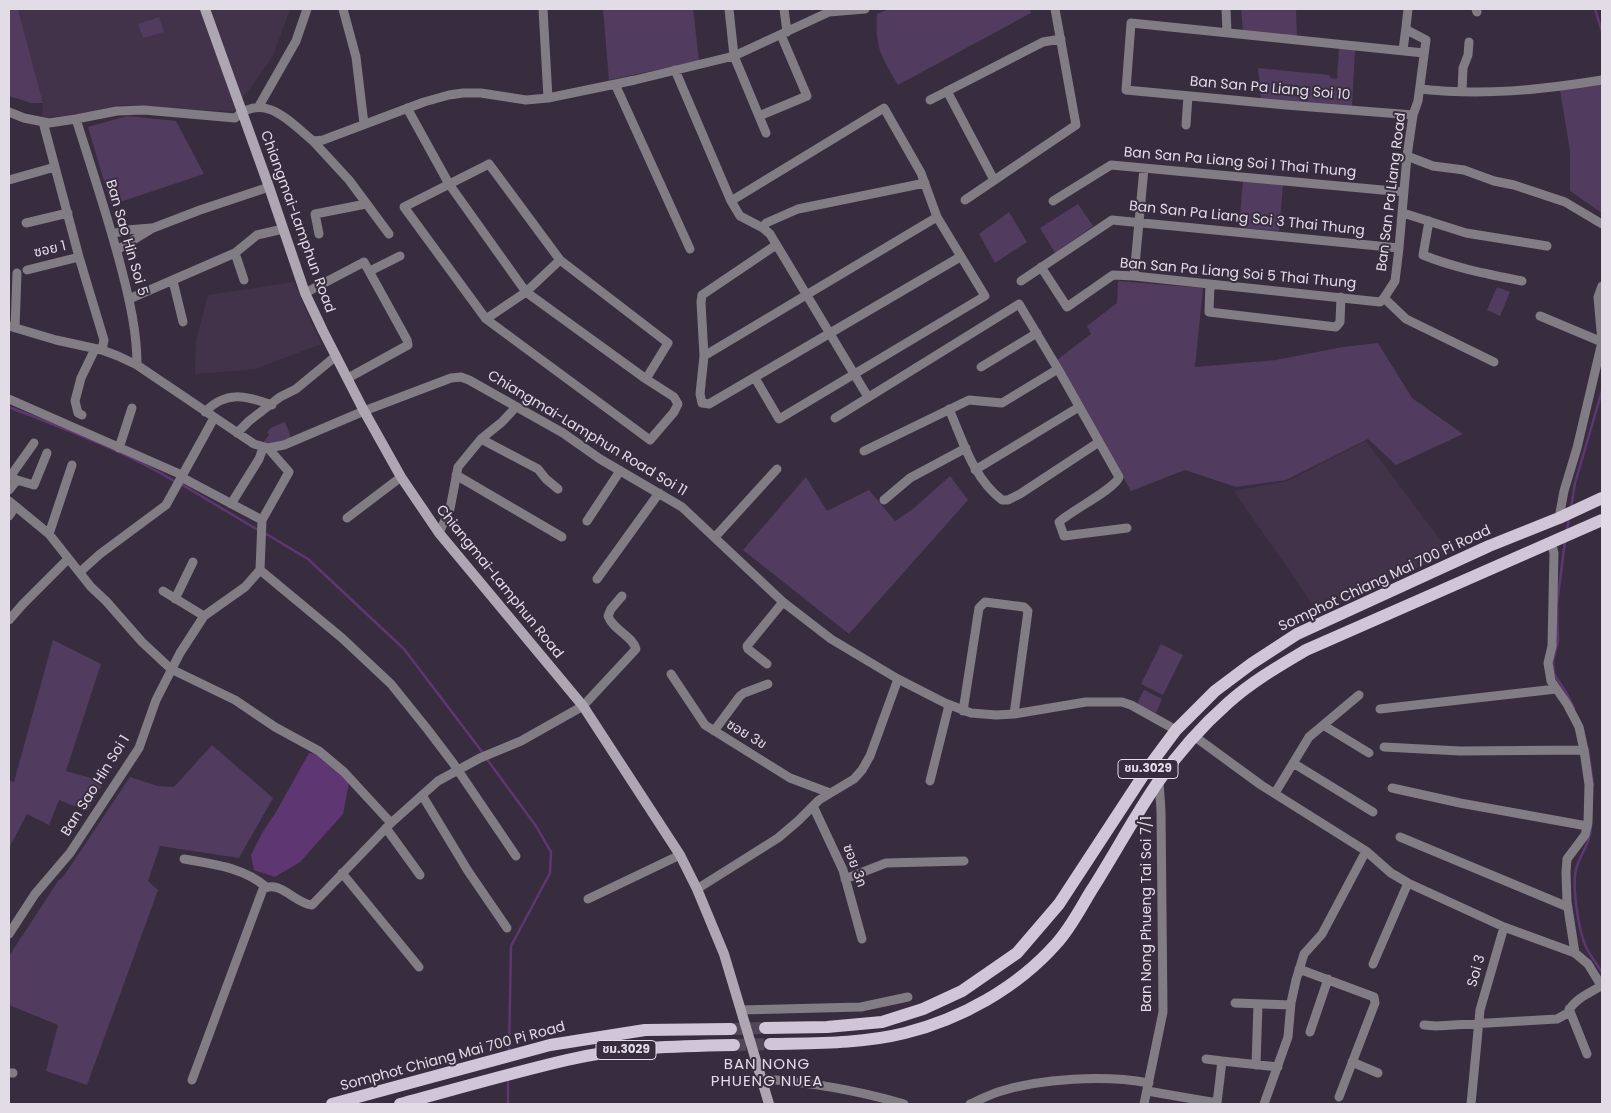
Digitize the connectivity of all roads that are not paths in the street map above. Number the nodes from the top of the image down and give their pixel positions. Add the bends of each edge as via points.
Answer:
1 (205, 9) edge
2 (307, 9) edge
3 (343, 9) edge
4 (543, 9) edge
5 (729, 9) edge
6 (784, 9) edge
7 (848, 9) edge
8 (865, 9) edge
9 (1055, 9) edge
10 (1226, 9) edge
11 (1408, 9) edge
12 (1406, 27) junction
13 (1227, 32) junction
14 (784, 34) junction
15 (1060, 39) junction
16 (1469, 42) dead end
17 (1403, 50) junction
18 (1424, 52) junction
19 (734, 56) junction
20 (675, 70) junction
21 (1602, 80) edge
22 (615, 84) junction
23 (1420, 89) junction
24 (947, 91) junction
25 (1462, 91) junction
26 (1188, 96) junction
27 (548, 98) junction
28 (930, 100) dead end
29 (259, 106) junction
30 (407, 108) junction
31 (9, 112) edge
32 (242, 112) junction
33 (1413, 115) junction
34 (759, 116) junction
35 (76, 119) junction
36 (44, 122) junction
37 (364, 124) junction
38 (1186, 124) dead end
39 (766, 133) dead end
40 (314, 141) junction
41 (1407, 156) junction
42 (55, 167) junction
43 (1144, 168) junction
44 (9, 180) edge
45 (994, 180) junction
46 (925, 183) junction
47 (449, 184) junction
48 (269, 187) junction
49 (1404, 192) junction
50 (965, 200) dead end
51 (731, 201) junction
52 (1053, 202) dead end
53 (366, 204) junction
54 (68, 213) junction
55 (1403, 213) junction
56 (937, 217) junction
57 (1429, 221) junction
58 (1139, 222) junction
59 (26, 224) dead end
60 (1602, 224) edge
61 (153, 228) junction
62 (283, 228) junction
63 (763, 228) junction
64 (112, 234) junction
65 (319, 234) dead end
66 (389, 234) dead end
67 (776, 245) junction
68 (1547, 246) dead end
69 (1399, 248) junction
70 (690, 249) dead end
71 (117, 250) junction
72 (235, 253) junction
73 (400, 256) dead end
74 (960, 257) junction
75 (79, 258) junction
76 (560, 260) junction
77 (1041, 267) junction
78 (27, 270) dead end
79 (370, 271) junction
80 (17, 273) dead end
81 (1134, 276) junction
82 (244, 280) dead end
83 (173, 281) junction
84 (1021, 281) dead end
85 (1522, 281) dead end
86 (1210, 284) junction
87 (1602, 286) edge
88 (526, 292) junction
89 (305, 293) junction
90 (805, 295) junction
91 (1341, 297) junction
92 (1384, 298) junction
93 (129, 299) junction
94 (1540, 316) dead end
95 (486, 319) junction
96 (182, 322) dead end
97 (11, 328) edge
98 (1037, 333) junction
99 (829, 335) junction
100 (1602, 342) edge
101 (98, 350) junction
102 (336, 356) junction
103 (704, 356) junction
104 (1494, 362) dead end
105 (1600, 362) edge
106 (137, 365) junction
107 (981, 367) dead end
108 (1058, 368) junction
109 (854, 375) junction
110 (348, 378) junction
111 (755, 378) junction
112 (646, 379) junction
113 (868, 397) junction
114 (9, 399) edge
115 (272, 405) junction
116 (516, 407) junction
117 (132, 408) dead end
118 (1079, 408) junction
119 (949, 409) junction
120 (364, 411) junction
121 (206, 412) junction
122 (82, 414) dead end
123 (214, 418) junction
124 (835, 418) dead end
125 (237, 433) junction
126 (482, 439) junction
127 (1099, 442) junction
128 (34, 443) dead end
129 (119, 448) junction
130 (265, 448) junction
131 (966, 448) junction
132 (864, 452) dead end
133 (47, 453) dead end
134 (72, 465) dead end
135 (777, 469) dead end
136 (975, 470) junction
137 (620, 471) junction
138 (456, 475) junction
139 (181, 476) junction
140 (401, 477) junction
141 (17, 480) junction
142 (558, 489) dead end
143 (9, 490) edge
144 (659, 493) junction
145 (1602, 498) edge
146 (884, 500) dead end
147 (12, 504) edge
148 (231, 504) junction
149 (9, 516) edge
150 (1562, 516) junction
151 (347, 518) dead end
152 (262, 520) junction
153 (1602, 520) edge
154 (587, 521) dead end
155 (1126, 528) dead end
156 (439, 533) junction
157 (49, 534) junction
158 (562, 537) dead end
159 (715, 537) junction
160 (1556, 540) junction
161 (68, 559) junction
162 (193, 562) dead end
163 (260, 570) junction
164 (80, 572) junction
165 (597, 579) dead end
166 (163, 591) dead end
167 (622, 596) dead end
168 (175, 598) junction
169 (783, 602) junction
170 (11, 615) edge
171 (204, 616) junction
172 (767, 664) dead end
173 (171, 669) junction
174 (671, 674) dead end
175 (898, 678) junction
176 (768, 684) dead end
177 (1556, 689) junction
178 (1359, 695) dead end
179 (949, 705) junction
180 (583, 706) junction
181 (1380, 709) dead end
182 (963, 710) junction
183 (1014, 714) junction
184 (1323, 725) junction
185 (1176, 730) junction
186 (714, 732) junction
187 (1194, 736) junction
188 (1384, 747) dead end
189 (1584, 750) junction
190 (1369, 753) dead end
191 (1293, 763) junction
192 (457, 770) junction
193 (930, 781) dead end
194 (1159, 781) junction
195 (1392, 788) dead end
196 (830, 793) junction
197 (1275, 793) junction
198 (422, 795) junction
199 (813, 806) junction
200 (1373, 812) dead end
201 (389, 825) junction
202 (1587, 826) junction
203 (1400, 837) dead end
204 (1366, 851) junction
205 (680, 855) junction
206 (516, 856) dead end
207 (184, 859) dead end
208 (964, 861) dead end
209 (342, 873) junction
210 (420, 875) dead end
211 (846, 879) junction
212 (1408, 883) junction
213 (266, 887) junction
214 (697, 889) junction
215 (588, 899) dead end
216 (1568, 907) junction
217 (1504, 927) junction
218 (507, 928) dead end
219 (9, 934) edge
220 (862, 939) dead end
221 (1575, 953) junction
222 (1373, 964) dead end
223 (419, 967) dead end
224 (1299, 968) junction
225 (1328, 980) junction
226 (1602, 987) edge
227 (908, 997) dead end
228 (1235, 1003) dead end
229 (1258, 1004) junction
230 (1291, 1005) junction
231 (1569, 1008) junction
232 (741, 1010) junction
233 (1479, 1023) junction
234 (1424, 1025) dead end
235 (731, 1028) tunnel mouth
236 (766, 1028) tunnel mouth
237 (1310, 1032) dead end
238 (734, 1044) tunnel mouth
239 (770, 1044) tunnel mouth
240 (1587, 1054) dead end
241 (1206, 1059) dead end
242 (1222, 1061) junction
243 (1352, 1062) junction
244 (1256, 1064) junction
245 (1278, 1067) junction
246 (1378, 1073) dead end
247 (761, 1079) junction
248 (192, 1080) dead end
249 (1148, 1087) junction
250 (1339, 1097) dead end
251 (332, 1104) edge
252 (400, 1104) edge
253 (769, 1104) edge
254 (904, 1104) edge
255 (970, 1104) edge
256 (1144, 1104) edge
257 (1264, 1104) edge
258 (1471, 1104) edge

1 - 32 main road, Chiangmai-Lamphun Road
2 - 29 street via 296,41
3 - 37 street via 356,57
4 - 27 street
5 - 19 street
6 - 14 street
7 - 8 street
7 - 14 street via 829,12
9 - 15 street
10 - 13 street
11 - 12 street
12 - 17 street
12 - 18 street via 1410,33 1425,38
13 - 17 street
13 - 26 street, Ban San Pa Liang Soi 10 via 1131,24 1126,90
14 - 19 street
14 - 34 street via 806,96
15 - 24 street via 1043,42
15 - 45 street via 1076,125
16 - 25 street
17 - 18 street
18 - 23 street, Ban San Pa Liang Road
19 - 20 street
19 - 34 street
20 - 22 street
20 - 51 street
21 - 25 street via 1547,89 1487,93
22 - 27 street
22 - 70 street
23 - 25 street
23 - 33 street, Ban San Pa Liang Road
24 - 28 street
24 - 45 street
26 - 33 street, Ban San Pa Liang Soi 10
26 - 38 street
27 - 30 street via 526,100 463,93
29 - 32 street
29 - 40 street via 274,110
30 - 37 street
30 - 47 street
31 - 36 street
32 - 35 street via 235,118 144,110 117,111
32 - 48 main road, Chiangmai-Lamphun Road
33 - 41 street, Ban San Pa Liang Road
34 - 39 street
35 - 36 street
35 - 64 street, Ban Sao Hin Soi 5
36 - 42 street
37 - 40 street
40 - 53 street
41 - 49 street, Ban San Pa Liang Road
41 - 60 street via 1566,202
42 - 44 street
42 - 54 street
43 - 49 street, Ban San Pa Liang Soi 1 Thai Thung
43 - 52 street, Ban San Pa Liang Soi 1 Thai Thung via 1111,165
43 - 58 street
45 - 50 street
46 - 51 street via 884,108
46 - 56 street
46 - 63 street via 798,209 766,223
47 - 76 street via 489,164
47 - 88 street
47 - 95 street via 404,207
48 - 61 street
48 - 62 main road, Chiangmai-Lamphun Road
49 - 55 street, Ban San Pa Liang Road
51 - 63 street via 740,216
53 - 65 street via 315,214
53 - 66 street
54 - 59 street
54 - 75 street
55 - 57 street
55 - 69 street, Ban San Pa Liang Road
56 - 74 street
56 - 90 street
57 - 68 street via 1466,233
57 - 85 street via 1423,255
58 - 69 street, Ban San Pa Liang Soi 3 Thai Thung
58 - 77 street, Ban San Pa Liang Soi 3 Thai Thung via 1112,220
58 - 81 street
61 - 64 street
61 - 71 street
62 - 72 street via 257,235
62 - 89 main road, Chiangmai-Lamphun Road
63 - 67 street
64 - 71 street, Ban Sao Hin Soi 5
67 - 90 street
67 - 103 street via 702,295
69 - 92 street, Ban San Pa Liang Road via 1395,280
71 - 93 street, Ban Sao Hin Soi 5
72 - 82 street
72 - 83 street
73 - 79 street
74 - 99 street
74 - 109 street via 985,296
75 - 78 street, ซอย 1
75 - 101 street via 104,340
76 - 88 street
76 - 112 street via 668,343
77 - 81 street, Ban San Pa Liang Soi 5 Thai Thung via 1067,307 1113,275
77 - 84 street, Ban San Pa Liang Soi 3 Thai Thung
79 - 89 street via 362,262
79 - 110 street via 408,345
80 - 97 street
81 - 86 street, Ban San Pa Liang Soi 5 Thai Thung
83 - 93 street
83 - 96 street
86 - 91 street, Ban San Pa Liang Soi 5 Thai Thung
86 - 91 street via 1209,312 1336,327 1340,322
87 - 100 street via 1598,297
88 - 95 street
88 - 112 street
89 - 102 main road, Chiangmai-Lamphun Road
90 - 99 street
90 - 103 street
91 - 92 street, Ban San Pa Liang Soi 5 Thai Thung via 1380,302
92 - 104 street via 1406,319
93 - 106 street, Ban Sao Hin Soi 5
94 - 100 street
95 - 112 street via 650,440 678,404 674,396
97 - 101 street
98 - 107 street
98 - 108 street
98 - 113 street via 1019,304
99 - 109 street
99 - 111 street
100 - 105 street
101 - 106 street
101 - 122 street via 81,378 75,401 78,413
102 - 110 main road, Chiangmai-Lamphun Road
102 - 115 street
103 - 111 street via 702,402 709,404
105 - 150 street via 1564,491
106 - 121 street
108 - 118 street
108 - 119 street via 1002,402 969,400
109 - 111 street via 779,419
109 - 113 street
110 - 120 main road, Chiangmai-Lamphun Road
113 - 124 street
114 - 129 street
115 - 121 street via 252,398 227,398 214,403
115 - 125 street
116 - 120 street, Chiangmai-Lamphun Road Soi 11 via 461,377
116 - 126 street
116 - 137 street, Chiangmai-Lamphun Road Soi 11
117 - 129 street
118 - 127 street
118 - 136 street
119 - 131 street
119 - 132 street
120 - 130 street, Chiangmai-Lamphun Road Soi 11 via 284,445
120 - 140 main road, Chiangmai-Lamphun Road
121 - 123 street
123 - 125 street
123 - 139 street
125 - 130 street
126 - 138 street via 458,467
126 - 142 street via 538,469
127 - 136 street via 1008,500 997,496
127 - 155 street via 1118,480 1059,522 1064,536
128 - 141 street via 12,474
129 - 139 street
130 - 148 street
130 - 152 street via 289,472
131 - 136 street
131 - 146 street via 910,478
133 - 141 street via 34,485
134 - 157 street
135 - 159 street
137 - 144 street, Chiangmai-Lamphun Road Soi 11
137 - 154 street
138 - 156 street via 450,509
138 - 158 street
139 - 148 street
139 - 164 street via 166,505
140 - 151 street
140 - 156 main road, Chiangmai-Lamphun Road
141 - 143 street
144 - 159 street, Chiangmai-Lamphun Road Soi 11 via 686,510
144 - 165 street
145 - 150 main road, Somphot Chiang Mai 700 Pi Road / ชม.3029
147 - 149 street
147 - 157 street
148 - 152 street
150 - 185 main road, Somphot Chiang Mai 700 Pi Road / ชม.3029 via 1297,634 1215,692
152 - 163 street
153 - 160 main road, ชม.3029
156 - 180 main road, Chiangmai-Lamphun Road
157 - 161 street
159 - 169 street, Chiangmai-Lamphun Road Soi 11
160 - 177 street via 1552,646 1548,663
160 - 187 main road, ชม.3029 via 1306,650 1265,674 1229,702
161 - 164 street
161 - 170 street
162 - 168 street
163 - 171 street, Ban Sao Hin Soi 1 via 246,587
163 - 192 street via 342,638 391,684
164 - 173 street via 142,642
166 - 168 street
167 - 180 street via 608,616 636,648
168 - 171 street
169 - 172 street via 747,646
169 - 175 street, Chiangmai-Lamphun Road Soi 11 via 832,639
171 - 173 street, Ban Sao Hin Soi 1
173 - 201 street via 235,700 319,751 344,772
173 - 219 street, Ban Sao Hin Soi 1 via 139,748 70,852 35,894
174 - 186 street, ซอย 3ข via 705,725
175 - 179 street, Chiangmai-Lamphun Road Soi 11
175 - 196 street via 862,770 854,779
176 - 186 street via 740,696
177 - 181 street
177 - 189 street via 1579,727
178 - 184 street
179 - 182 street, Chiangmai-Lamphun Road Soi 11
179 - 193 street
180 - 192 street via 521,741
180 - 205 main road, Chiangmai-Lamphun Road
182 - 183 street, Chiangmai-Lamphun Road Soi 11
182 - 183 street via 980,608 985,602 1024,607 1028,612
183 - 185 street, Chiangmai-Lamphun Road Soi 11 via 1086,702 1122,702
184 - 190 street
184 - 191 street via 1309,737
185 - 236 main road, Somphot Chiang Mai 700 Pi Road / ชม.3029 via 1060,904 1017,953 989,974 923,1009 882,1022
186 - 196 street, ซอย 3ข via 790,778
187 - 194 main road, ชม.3029
187 - 197 street
188 - 189 street via 1460,751
189 - 202 street via 1590,785
191 - 197 street
191 - 200 street
192 - 198 street
192 - 206 street
194 - 239 main road, ชม.3029 via 1074,920 1056,944 1019,979 980,1004 905,1033 851,1042
194 - 249 street, Ban Nong Phueng Tai Soi 7/1 via 1163,1012
195 - 202 street
196 - 199 street
197 - 204 street
198 - 201 street
198 - 218 street
199 - 211 street, ซอย 3ก
199 - 214 street via 778,838
201 - 209 street
201 - 210 street
202 - 216 street via 1567,858
203 - 216 street
204 - 212 street
204 - 224 street via 1322,934 1304,954
205 - 214 main road, Chiangmai-Lamphun Road
205 - 215 street
207 - 213 street via 246,873
208 - 211 street via 886,863
209 - 213 street via 310,905 277,888
209 - 223 street
211 - 220 street, ซอย 3ก
212 - 217 street
212 - 222 street
213 - 248 street via 258,898
214 - 232 main road, Chiangmai-Lamphun Road via 724,954
216 - 221 street
217 - 221 street
217 - 233 street, Soi 3
221 - 226 street via 1588,964
224 - 225 street
224 - 230 street
225 - 237 street
225 - 243 street via 1374,997 1375,1002
226 - 231 street
227 - 232 street via 861,1007
228 - 229 street
229 - 230 street
229 - 244 street
230 - 245 street via 1288,1037
231 - 233 street via 1568,1013 1557,1019
231 - 240 street
232 - 247 main road, Chiangmai-Lamphun Road
233 - 234 street
233 - 258 street, Soi 3
235 - 251 main road, Somphot Chiang Mai 700 Pi Road / ชม.3029 via 644,1030 550,1045
238 - 252 main road, ชม.3029 via 618,1051 568,1060
241 - 242 street
242 - 244 street
242 - 249 street via 1217,1103
243 - 246 street
243 - 250 street
244 - 245 street
245 - 257 street
247 - 253 main road, Chiangmai-Lamphun Road
247 - 254 street via 820,1084
249 - 255 street via 1126,1079 1027,1084
249 - 256 street, Ban Nong Phueng Tai Soi 7/1

